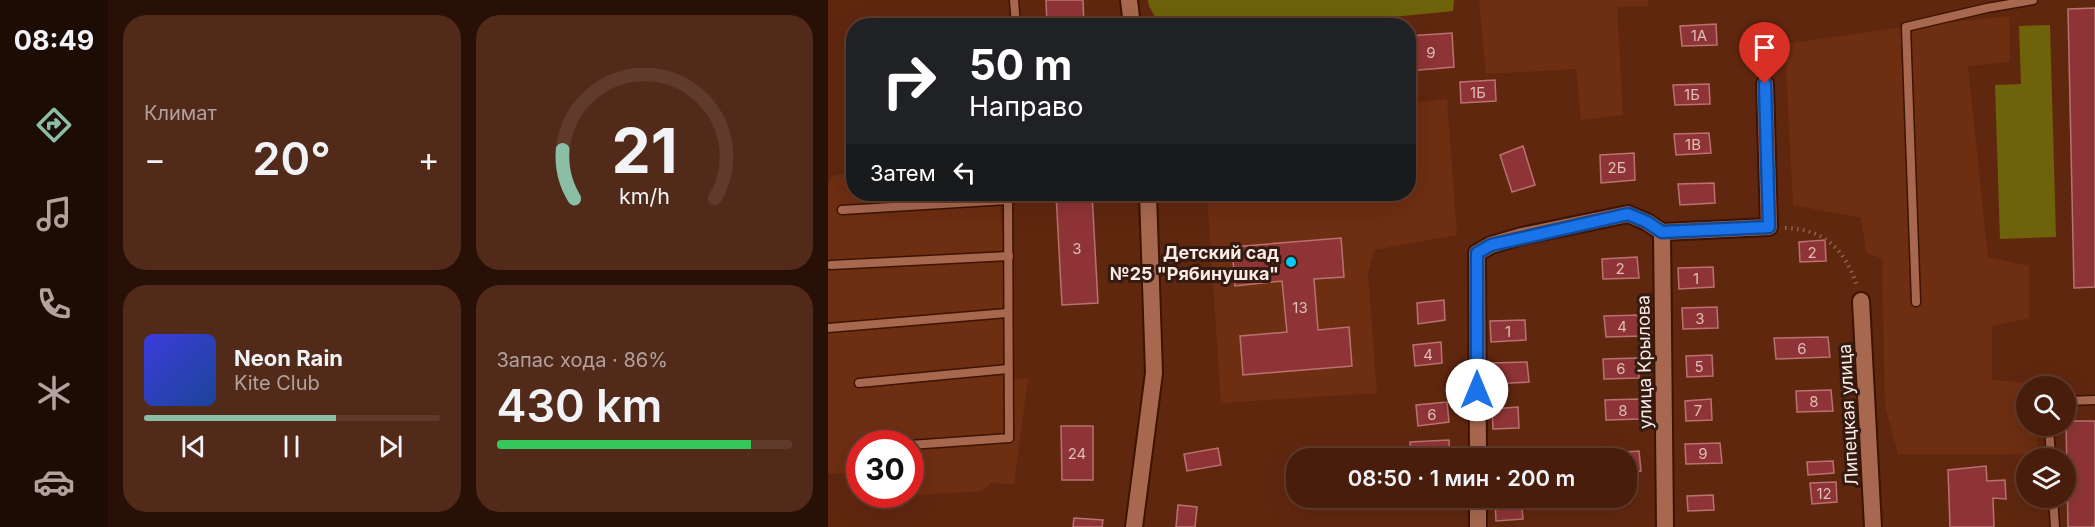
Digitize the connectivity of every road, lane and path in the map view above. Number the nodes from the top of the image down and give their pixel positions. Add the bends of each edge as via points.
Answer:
1 (1014, 0) edge
2 (1129, 0) edge
3 (2033, 0) edge
4 (1015, 18) edge
5 (1131, 18) edge
6 (1765, 84) dead end
7 (957, 201) edge
8 (1008, 201) edge
9 (1148, 201) edge
10 (842, 210) dead end
11 (1769, 227) junction
12 (1662, 232) junction
13 (1009, 255) junction
14 (831, 265) dead end
15 (1861, 301) joint
16 (1916, 302) dead end
17 (1008, 313) junction
18 (828, 328) edge
19 (1008, 369) junction
20 (859, 383) dead end
21 (2095, 400) edge
22 (2076, 401) edge
23 (924, 444) edge
24 (1478, 448) edge
25 (1478, 508) edge
26 (2054, 508) edge
27 (1134, 527) edge
28 (1478, 527) edge
29 (1665, 527) edge
30 (1873, 527) edge
31 (2055, 527) edge

1 - 4 lane
2 - 5 street
3 - 16 lane via 1906,27
6 - 11 street
7 - 10 lane
8 - 13 lane
9 - 27 street via 1154,373
11 - 12 street
11 - 15 path via 1795,228 1828,239 1850,265
12 - 24 street via 1628,214 1522,236 1477,253
12 - 29 street, улица Крылова
13 - 14 lane
13 - 17 lane
15 - 30 street, Липецкая улица
17 - 18 lane
17 - 19 lane
19 - 20 lane
19 - 23 lane via 1009,438
21 - 22 lane
25 - 28 street
26 - 31 lane

